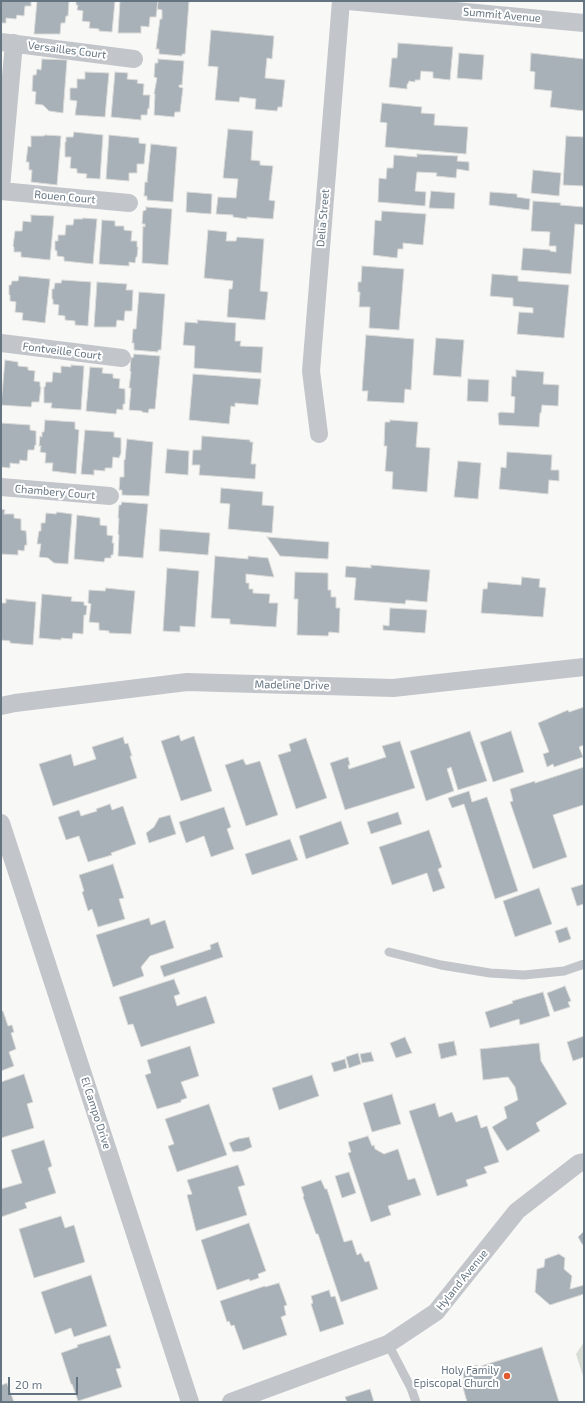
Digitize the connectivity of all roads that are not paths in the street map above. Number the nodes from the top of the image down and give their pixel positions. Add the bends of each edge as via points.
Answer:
1 (341, 1) edge
2 (348, 1) edge
3 (584, 23) edge
4 (8, 42) edge
5 (134, 59) dead end
6 (1, 189) edge
7 (129, 203) dead end
8 (1, 344) edge
9 (122, 358) dead end
10 (319, 434) dead end
11 (1, 487) edge
12 (110, 496) dead end
13 (584, 667) edge
14 (1, 706) edge
15 (1, 823) edge
16 (389, 952) dead end
17 (584, 964) edge
18 (584, 1162) edge
19 (388, 1344) junction
20 (190, 1402) edge
21 (231, 1402) edge
22 (416, 1402) edge

1 - 10 street, Delia Street via 311,371
2 - 3 street, Summit Avenue
4 - 5 street, Versailles Court
4 - 6 street
6 - 7 street, Rouen Court
8 - 9 street, Fontveille Court
11 - 12 street, Chambery Court
13 - 14 street, Madeline Drive via 393,688 187,682
15 - 20 street, El Campo Drive
16 - 17 lane via 490,974 564,971
18 - 19 street, Hyland Avenue via 579,1163 517,1211 436,1312
19 - 21 street, Hyland Avenue
19 - 22 lane

